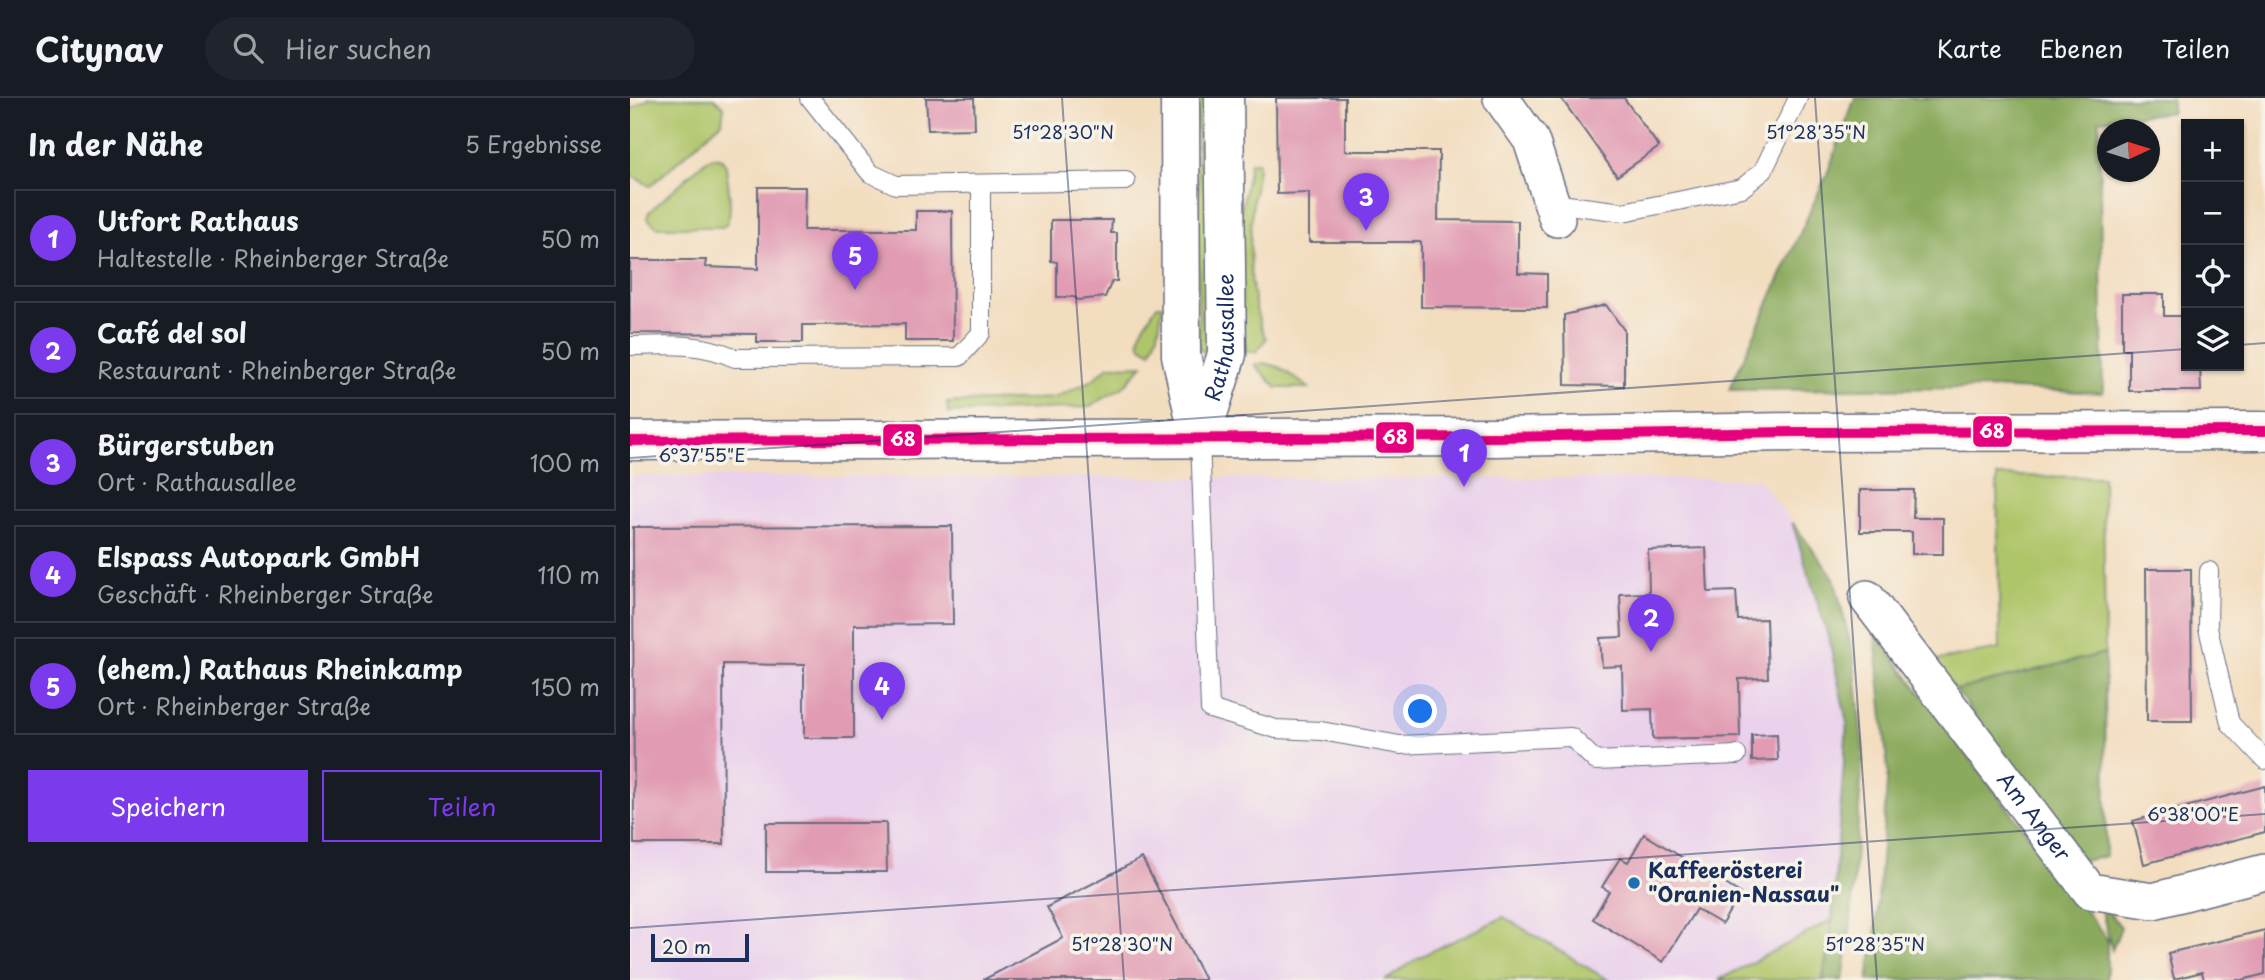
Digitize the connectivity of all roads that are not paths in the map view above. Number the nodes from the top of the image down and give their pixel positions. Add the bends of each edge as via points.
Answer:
1 (810, 98) edge
2 (1180, 98) edge
3 (1224, 98) edge
4 (1501, 98) edge
5 (1798, 98) edge
6 (1126, 181) dead end
7 (981, 185) junction
8 (1554, 211) joint
9 (630, 346) edge
10 (2265, 431) edge
11 (1200, 439) junction
12 (630, 441) edge
13 (2209, 571) dead end
14 (1867, 598) dead end
15 (1737, 755) dead end
16 (2265, 760) edge
17 (2265, 872) edge

1 - 7 lane via 870,173 896,185
2 - 11 main road, Rathausallee via 1181,355
3 - 11 main road, Rathausallee via 1227,354
4 - 8 street via 1531,140
5 - 8 lane via 1763,171 1742,188 1623,212
6 - 7 lane
7 - 9 lane via 981,333 959,357 735,358 695,345
10 - 11 main road
11 - 12 main road
11 - 15 lane via 1210,709 1276,729 1401,745 1571,737 1596,761
13 - 16 lane via 2208,628 2230,723
14 - 17 street, Am Anger via 2090,891 2153,901

